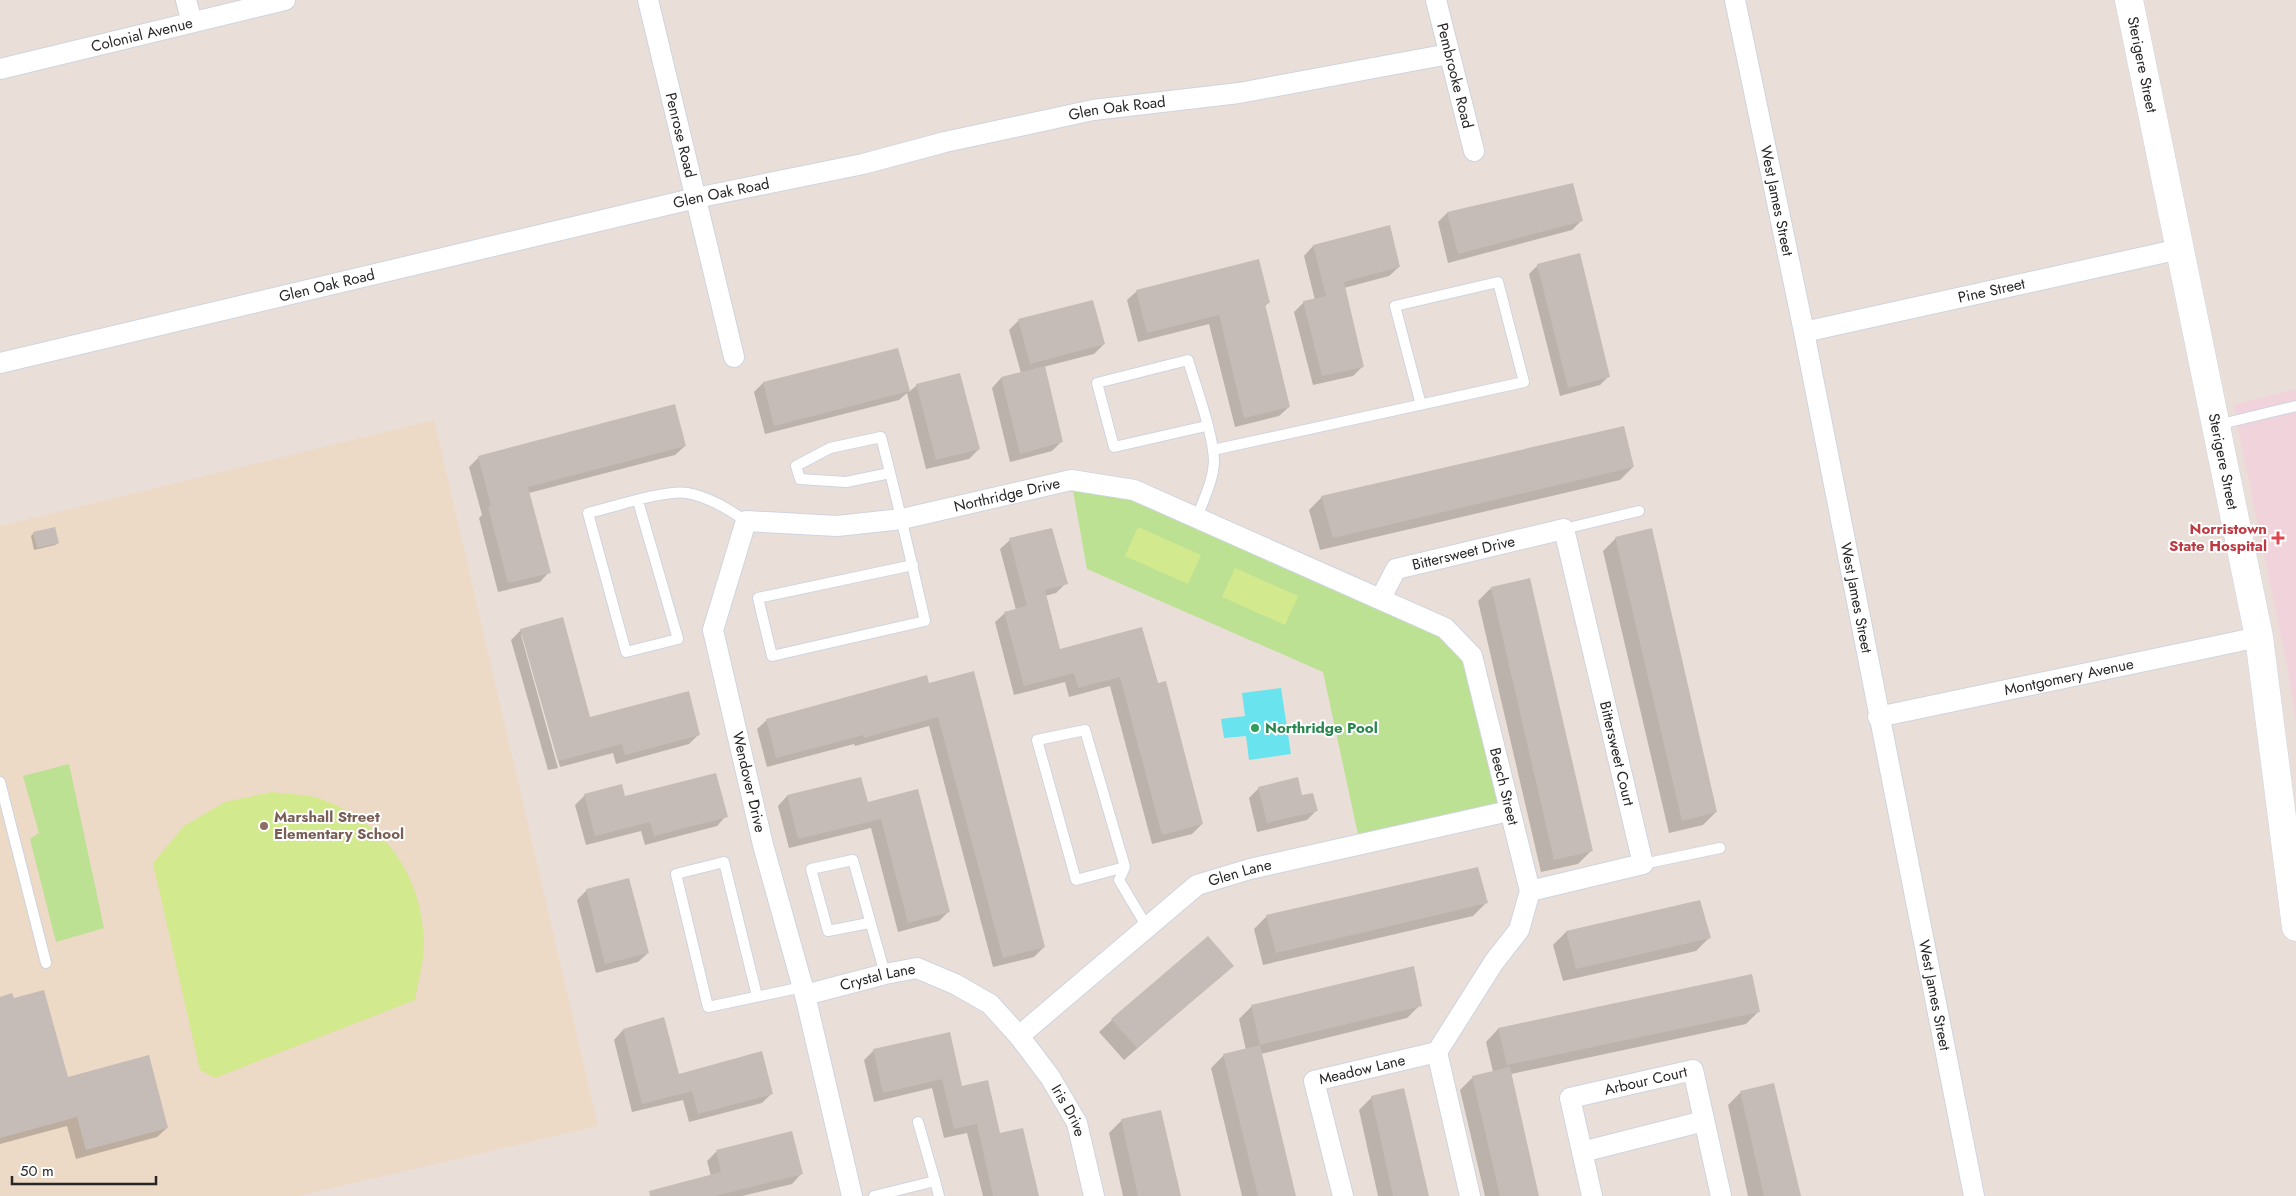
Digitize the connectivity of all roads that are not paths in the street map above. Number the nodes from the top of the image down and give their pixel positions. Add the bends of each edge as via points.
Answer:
1 (186, 0) edge
2 (285, 0) edge
3 (648, 0) edge
4 (1436, 0) edge
5 (1735, 0) edge
6 (2129, 0) edge
7 (192, 22) junction
8 (1449, 54) junction
9 (0, 69) edge
10 (1474, 151) dead end
11 (696, 198) junction
12 (2180, 250) junction
13 (1804, 332) junction
14 (734, 357) dead end
15 (0, 363) edge
16 (1421, 405) junction
17 (2296, 406) edge
18 (2217, 425) junction
19 (1206, 426) junction
20 (1213, 450) junction
21 (890, 472) junction
22 (638, 501) junction
23 (1639, 511) dead end
24 (1197, 518) junction
25 (902, 519) junction
26 (746, 521) junction
27 (1564, 530) junction
28 (913, 565) junction
29 (1381, 598) junction
30 (2259, 637) junction
31 (1878, 718) junction
32 (0, 782) edge
33 (1509, 811) junction
34 (1720, 848) dead end
35 (1643, 864) junction
36 (1125, 867) junction
37 (1530, 891) junction
38 (869, 923) junction
39 (1147, 927) junction
40 (2296, 927) edge
41 (46, 963) dead end
42 (884, 974) junction
43 (804, 991) junction
44 (757, 996) junction
45 (1019, 1036) junction
46 (1437, 1052) junction
47 (1704, 1121) junction
48 (918, 1122) dead end
49 (1582, 1152) junction
50 (935, 1181) junction
51 (852, 1196) edge
52 (874, 1196) edge
53 (938, 1196) edge
54 (1094, 1196) edge
55 (1343, 1196) edge
56 (1470, 1196) edge
57 (1592, 1196) edge
58 (1721, 1196) edge
59 (1974, 1196) edge

1 - 7 street
2 - 7 street, Colonial Avenue
3 - 11 street, Penrose Road
4 - 8 street, Pembrooke Road
5 - 13 street, West James Street
6 - 12 street, Sterigere Street
7 - 9 street, Colonial Avenue
8 - 10 street, Pembrooke Road
8 - 11 street, Glen Oak Road via 1239,93 1093,110 863,164
11 - 14 street, Penrose Road
11 - 15 street, Glen Oak Road
12 - 13 street, Pine Street
12 - 18 street, Sterigere Street
13 - 31 street, West James Street
16 - 16 lane via 1524,382 1498,282 1395,306
16 - 20 lane
17 - 18 lane
18 - 30 street, Sterigere Street
19 - 19 lane via 1188,360 1096,382 1114,447
19 - 20 lane
20 - 24 lane via 1214,464 1208,492
21 - 21 lane via 881,437 830,448 796,466 800,479 846,482
21 - 25 lane
22 - 22 lane via 588,513 626,652 678,639
22 - 26 lane via 686,492 717,503
23 - 27 lane
24 - 25 street, Northridge Drive via 1134,490 1071,480
24 - 29 street, Beech Street
25 - 26 street via 837,526
25 - 28 lane
26 - 43 street, Wendover Drive via 713,630 764,845
27 - 29 street, Bittersweet Drive via 1396,569
27 - 35 street, Bittersweet Court
28 - 28 lane via 758,598 772,656 925,621
29 - 33 street, Beech Street via 1445,628 1472,656
30 - 31 street, Montgomery Avenue
30 - 40 street, Sterigere Street
31 - 59 street, West James Street
32 - 41 lane
33 - 37 street, Beech Street
33 - 39 street, Glen Lane via 1250,869 1197,885
34 - 35 lane
35 - 37 street
36 - 36 lane via 1085,730 1037,740 1076,880
36 - 39 lane via 1119,880
37 - 46 street via 1519,930 1489,969
38 - 38 lane via 853,860 811,869 828,931
38 - 42 lane
39 - 45 street, Glen Lane
42 - 43 street, Crystal Lane
42 - 45 street, Crystal Lane via 917,968 956,984 990,1004
43 - 44 lane
43 - 51 street, Wendover Drive
44 - 44 lane via 708,1007 676,874 724,862
45 - 54 street, Iris Drive via 1050,1077 1077,1123
46 - 55 street, Meadow Lane via 1314,1081
46 - 56 street
47 - 49 street
47 - 49 street, Arbour Court via 1693,1070 1570,1098
47 - 58 street, Arbour Court
48 - 50 lane
49 - 57 street, Arbour Court
50 - 52 lane
50 - 53 lane

